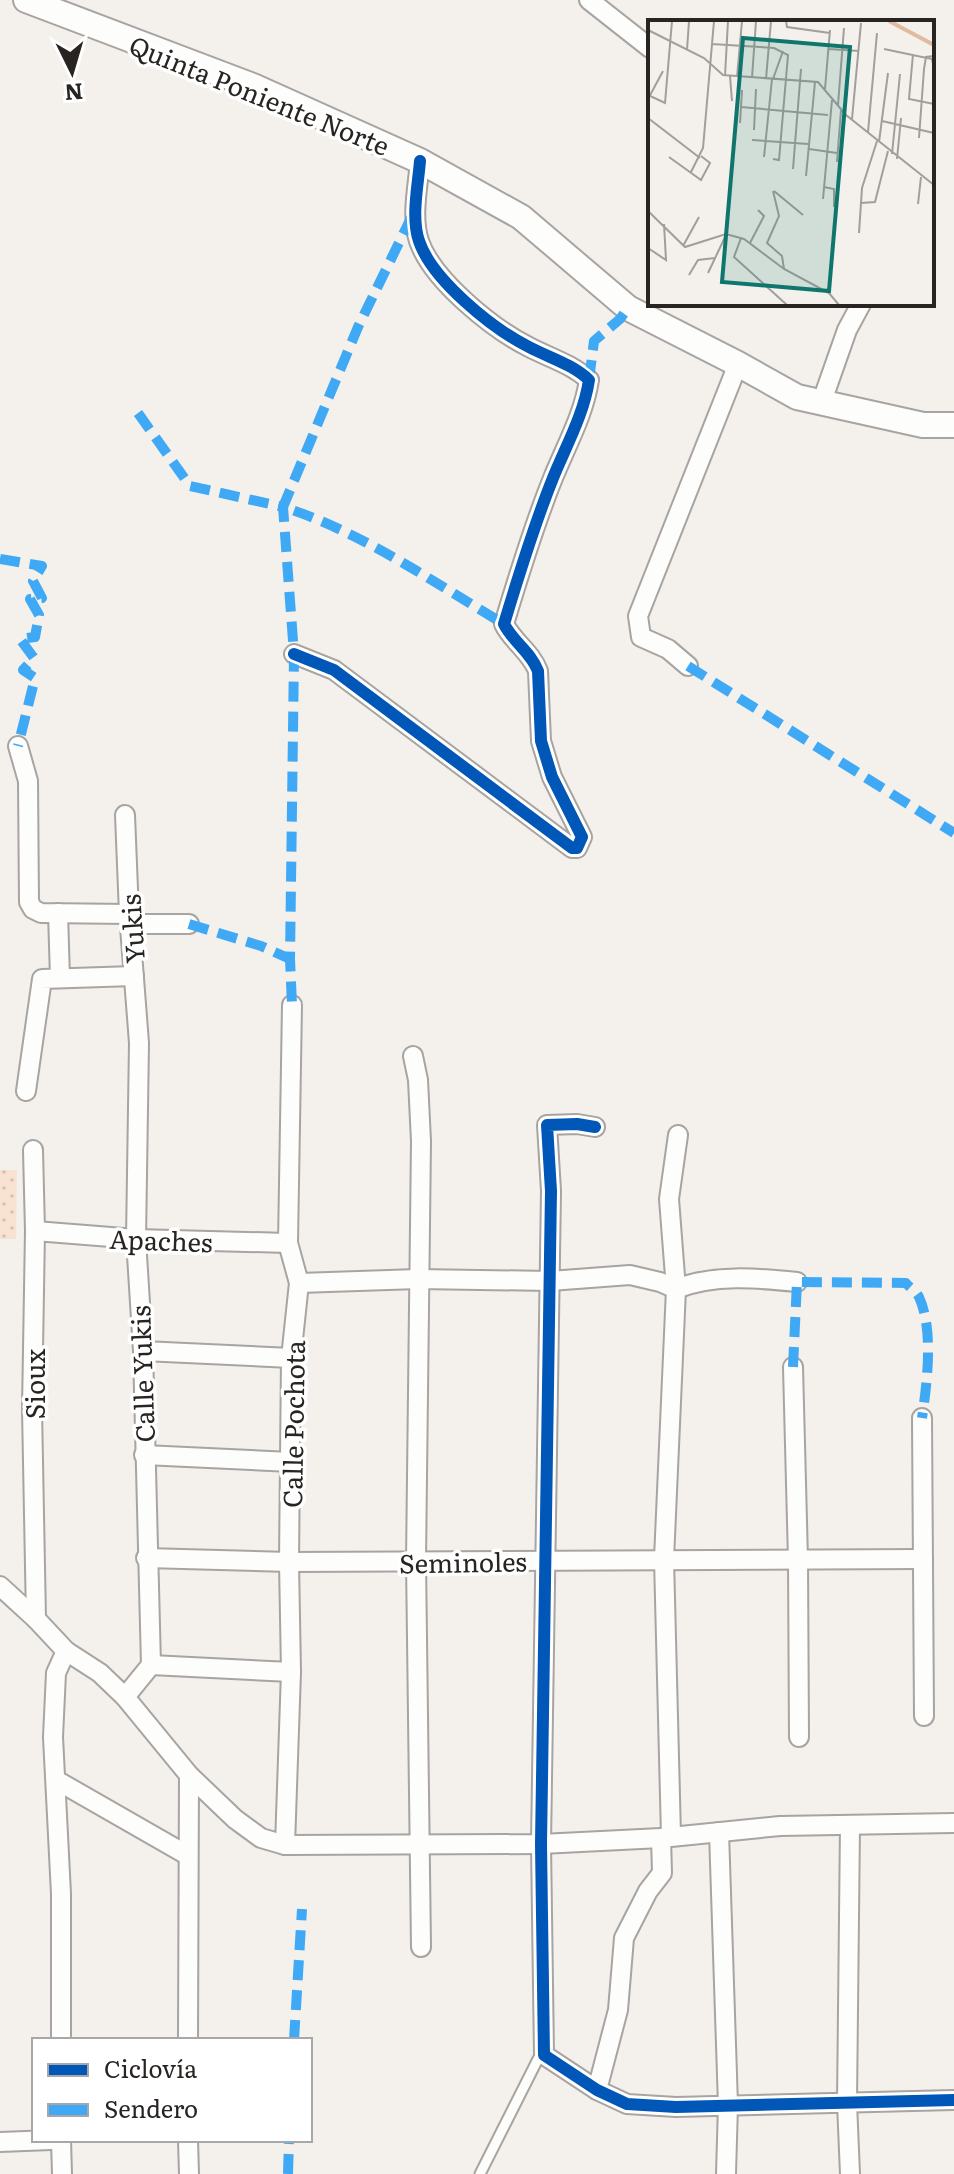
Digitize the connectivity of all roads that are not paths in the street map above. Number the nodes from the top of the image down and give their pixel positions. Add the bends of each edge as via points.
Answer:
1 (26, 0) edge
2 (589, 0) edge
3 (648, 46) edge
4 (420, 161) junction
5 (860, 306) edge
6 (738, 364) junction
7 (821, 404) junction
8 (954, 423) edge
9 (294, 654) dead end
10 (688, 666) dead end
11 (18, 746) dead end
12 (125, 815) dead end
13 (58, 913) junction
14 (130, 919) junction
15 (189, 924) dead end
16 (134, 976) junction
17 (51, 978) junction
18 (292, 1005) dead end
19 (139, 1043) joint
20 (413, 1056) dead end
21 (26, 1091) dead end
22 (595, 1127) dead end
23 (678, 1135) dead end
24 (33, 1150) dead end
25 (35, 1231) junction
26 (136, 1239) junction
27 (288, 1243) junction
28 (418, 1279) junction
29 (550, 1281) junction
30 (797, 1282) dead end
31 (299, 1283) junction
32 (676, 1289) junction
33 (143, 1351) junction
34 (291, 1358) junction
35 (793, 1367) dead end
36 (922, 1418) dead end
37 (144, 1455) junction
38 (291, 1462) junction
39 (146, 1558) junction
40 (664, 1559) junction
41 (923, 1559) junction
42 (545, 1560) junction
43 (798, 1560) junction
44 (416, 1561) junction
45 (289, 1562) junction
46 (0, 1586) edge
47 (36, 1619) junction
48 (66, 1651) junction
49 (151, 1665) junction
50 (291, 1672) junction
51 (125, 1697) junction
52 (924, 1716) dead end
53 (799, 1737) dead end
54 (189, 1775) junction
55 (56, 1780) junction
56 (954, 1823) edge
57 (850, 1825) junction
58 (719, 1832) junction
59 (666, 1837) junction
60 (541, 1844) junction
61 (285, 1845) junction
62 (421, 1845) junction
63 (187, 1855) junction
64 (421, 1947) dead end
65 (61, 2038) edge
66 (188, 2038) edge
67 (544, 2055) junction
68 (597, 2090) junction
69 (954, 2100) edge
70 (847, 2103) junction
71 (728, 2105) junction
72 (32, 2141) edge
73 (0, 2142) edge
74 (61, 2142) edge
75 (188, 2142) edge
76 (62, 2174) edge
77 (189, 2174) edge
78 (480, 2174) edge
79 (726, 2174) edge
80 (850, 2174) edge

1 - 4 street, Quinta Poniente Norte via 253,86
2 - 3 street
4 - 6 street, Quinta Poniente Norte via 521,217 628,308
4 - 9 street via 419,241 440,279 527,346 589,380 504,624 538,671 541,741 581,844 572,848 334,670
5 - 7 street
6 - 7 street, Quinta Poniente Norte via 797,397
6 - 10 street via 638,616 641,637
7 - 8 street, Quinta Poniente Norte via 923,425
11 - 13 street via 28,781 29,902 41,913
12 - 14 street, Yukis
13 - 14 street
13 - 17 street
14 - 15 street
14 - 16 street, Yukis
16 - 17 street
16 - 19 street, Yukis
17 - 21 street
18 - 27 street, Calle Pochota
19 - 26 street, Calle Yukis
20 - 28 street via 421,1127
22 - 29 street via 547,1125
23 - 32 street via 669,1199
24 - 25 street, Sioux
25 - 26 street, Apaches
25 - 47 street, Sioux
26 - 27 street, Apaches
26 - 33 street, Calle Yukis
27 - 31 street, Calle Pochota
28 - 29 street
28 - 31 street
28 - 44 street
29 - 32 street via 630,1275
29 - 42 street
30 - 32 street via 696,1281
31 - 34 street, Calle Pochota
32 - 40 street
33 - 34 street
33 - 37 street, Calle Yukis
34 - 38 street, Calle Pochota
35 - 43 street
36 - 41 street
37 - 38 street
37 - 39 street, Calle Yukis
38 - 45 street, Calle Pochota
39 - 45 street, Seminoles
39 - 49 street, Calle Yukis
40 - 42 street, Seminoles
40 - 43 street, Seminoles
40 - 59 street
41 - 43 street, Seminoles
41 - 52 street
42 - 44 street, Seminoles
42 - 60 street
43 - 53 street
44 - 45 street, Seminoles
44 - 62 street
45 - 50 street, Calle Pochota
46 - 47 street
47 - 48 street
48 - 51 street
48 - 55 street via 56,1673
49 - 50 street
49 - 51 street
50 - 61 street, Calle Pochota
51 - 54 street
54 - 61 street via 261,1838
54 - 63 street
55 - 63 street
55 - 65 street
56 - 57 street
57 - 58 street
57 - 70 street
58 - 59 street
58 - 71 street
59 - 60 street
59 - 68 street via 662,1873 624,1938 618,2010
60 - 62 street
60 - 67 street
61 - 62 street
62 - 64 street
63 - 66 street
67 - 68 street
67 - 78 lane
68 - 71 street via 627,2104
69 - 70 street
70 - 71 street
70 - 80 street
71 - 79 street
72 - 73 street
74 - 76 street
75 - 77 street

